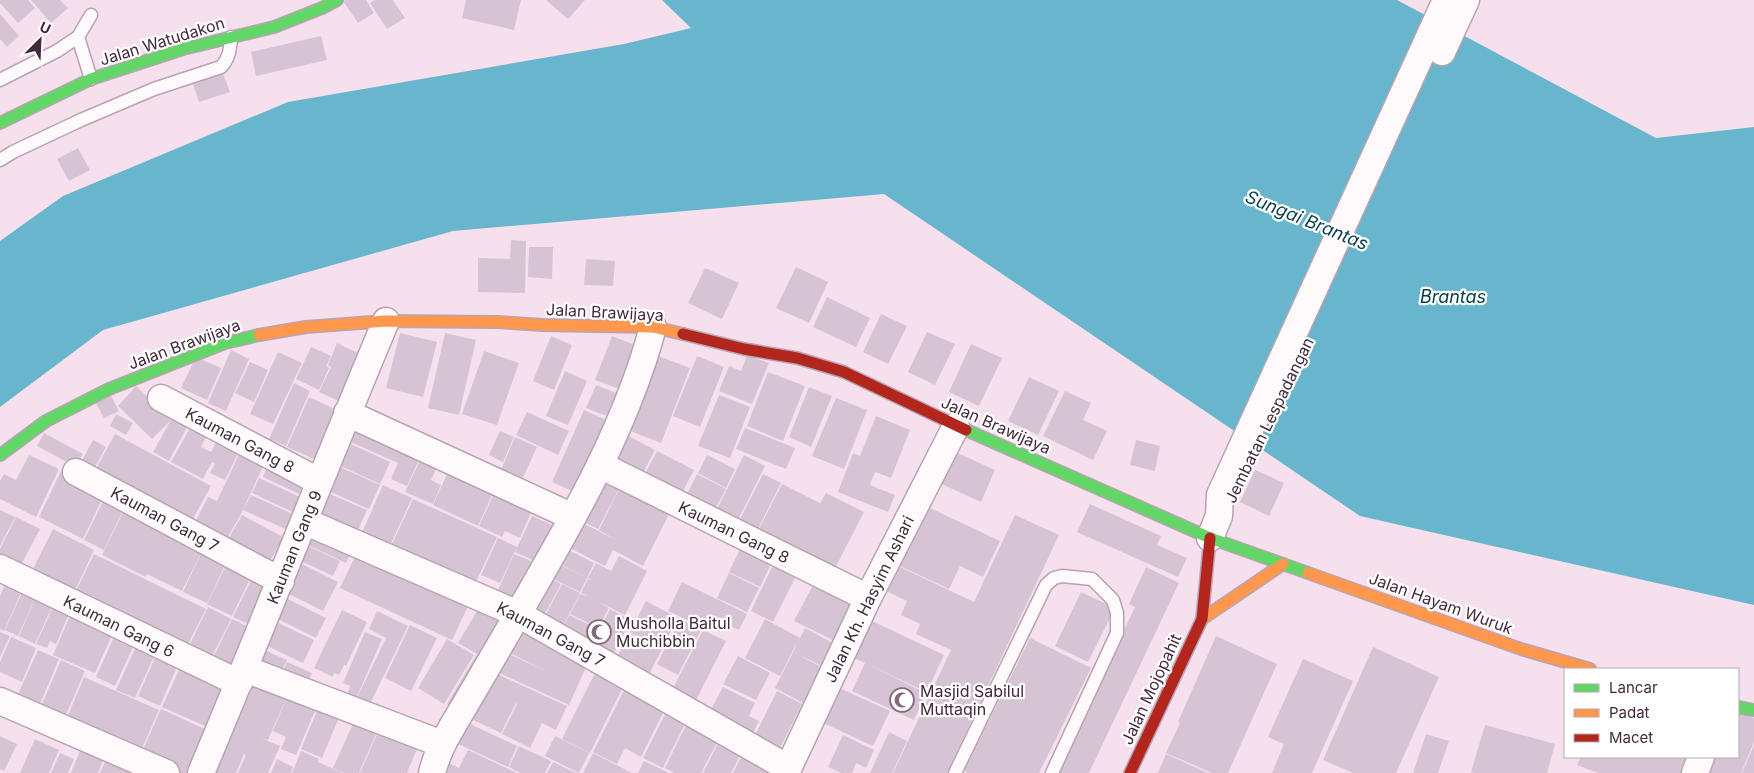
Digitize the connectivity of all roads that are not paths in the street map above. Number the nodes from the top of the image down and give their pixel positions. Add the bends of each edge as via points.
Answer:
1 (337, 0) edge
2 (1446, 0) edge
3 (1466, 0) edge
4 (91, 15) dead end
5 (230, 36) junction
6 (78, 37) junction
7 (91, 79) junction
8 (0, 80) edge
9 (0, 123) edge
10 (0, 160) edge
11 (386, 321) junction
12 (653, 327) junction
13 (161, 398) dead end
14 (347, 412) junction
15 (956, 426) junction
16 (0, 456) edge
17 (600, 465) junction
18 (76, 472) dead end
19 (320, 482) junction
20 (1220, 512) junction
21 (572, 517) junction
22 (304, 521) junction
23 (1283, 564) junction
24 (0, 568) edge
25 (281, 581) junction
26 (868, 598) junction
27 (518, 614) junction
28 (1202, 619) junction
29 (1587, 668) edge
30 (242, 676) junction
31 (0, 701) edge
32 (1739, 707) edge
33 (1754, 710) edge
34 (442, 744) junction
35 (1701, 758) edge
36 (787, 770) edge
37 (166, 773) edge
38 (201, 773) edge
39 (432, 773) edge
40 (955, 773) edge
41 (1052, 773) edge
42 (1130, 773) edge
43 (1695, 773) edge

1 - 5 main road, Jalan Watudakon via 274,27
2 - 20 street, Jembatan Lespadangan
3 - 20 street, Jembatan Lespadangan
4 - 6 lane
5 - 7 main road, Jalan Watudakon
5 - 10 lane via 230,51 221,67 145,93
6 - 7 lane
6 - 8 lane
7 - 9 main road, Jalan Watudakon
11 - 12 main road, Jalan Brawijaya
11 - 14 street, Kauman Gang 9
11 - 16 main road, Jalan Brawijaya via 306,327 224,343 101,392 46,421
12 - 15 main road, Jalan Brawijaya via 797,358 844,372
12 - 17 street via 646,356
13 - 19 street, Kauman Gang 8
14 - 19 street, Kauman Gang 9
14 - 21 street
15 - 20 main road, Jalan Brawijaya
15 - 26 street, Jalan Kh. Hasyim Ashari
17 - 21 street
17 - 26 street, Kauman Gang 8
18 - 25 street, Kauman Gang 7
19 - 22 street, Kauman Gang 9
20 - 23 main road, Jalan Brawijaya
20 - 28 main road, Jalan Mojopahit
21 - 27 street
22 - 25 street, Kauman Gang 9
22 - 27 street, Kauman Gang 7
23 - 28 main road
23 - 29 main road, Jalan Hayam Wuruk via 1521,649
24 - 30 street, Kauman Gang 6
25 - 30 street, Kauman Gang 9
26 - 36 street, Jalan Kh. Hasyim Ashari
27 - 34 street
27 - 36 street, Kauman Gang 7
28 - 42 main road, Jalan Mojopahit
30 - 34 street, Kauman Gang 6
30 - 38 street, Kauman Gang 9
31 - 37 street
32 - 33 main road
34 - 39 street
35 - 43 street
40 - 41 lane via 1046,585 1062,576 1092,579 1113,600 1118,633

